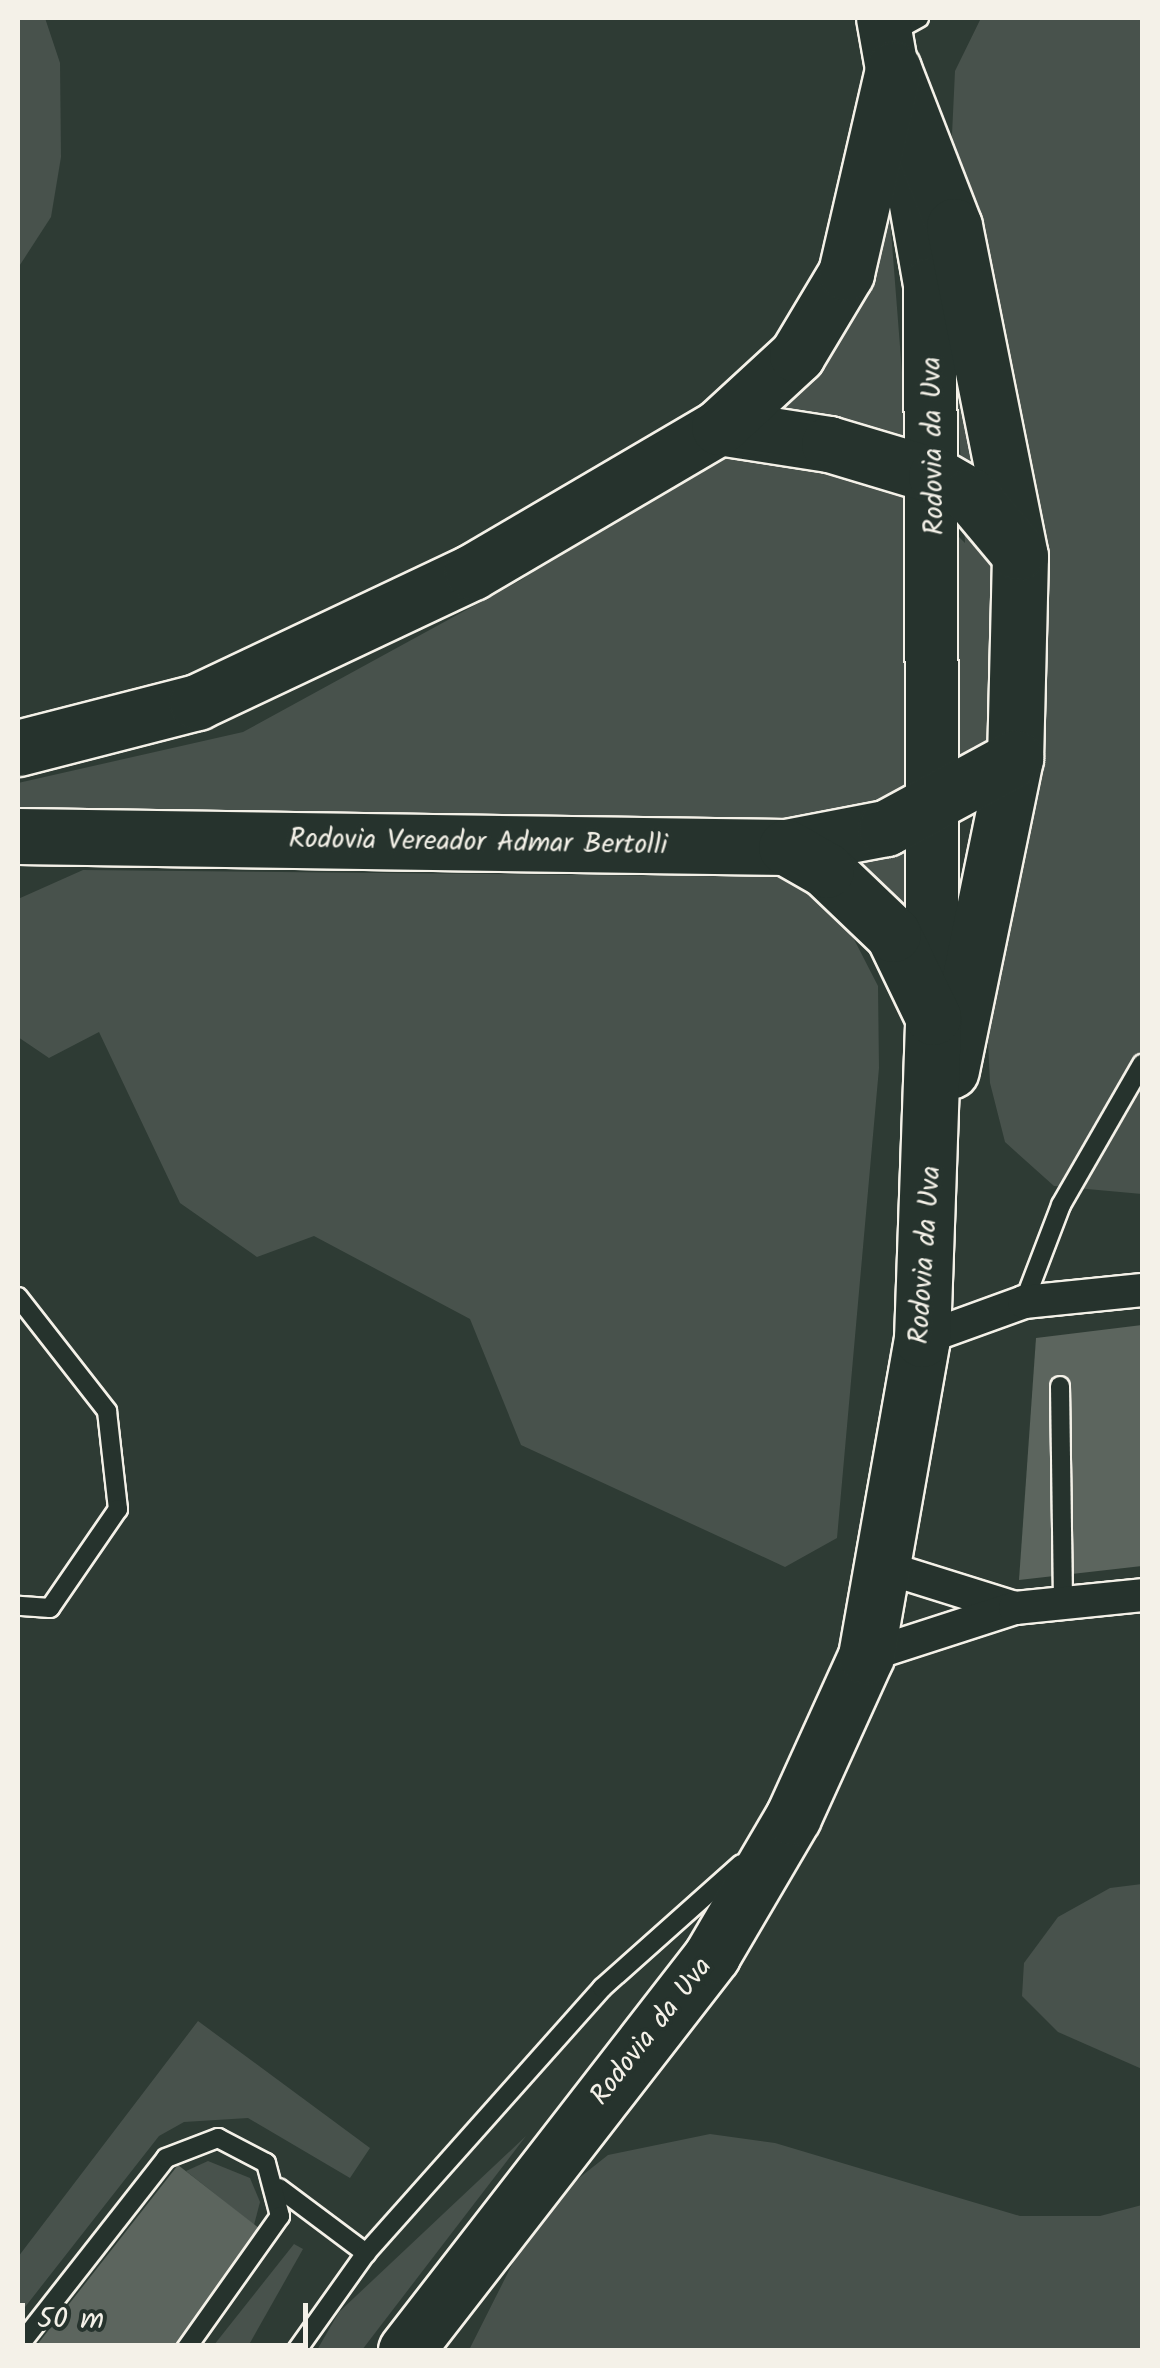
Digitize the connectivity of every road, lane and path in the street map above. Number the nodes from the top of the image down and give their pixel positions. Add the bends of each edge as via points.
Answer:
1 (896, 35) edge
2 (719, 427) junction
3 (936, 476) junction
4 (1020, 556) junction
5 (18, 748) edge
6 (1015, 758) junction
7 (932, 808) junction
8 (18, 836) edge
9 (786, 847) junction
10 (933, 1017) junction
11 (1142, 1064) edge
12 (932, 1161) junction
13 (1142, 1290) edge
14 (18, 1298) edge
15 (1024, 1302) junction
16 (922, 1338) junction
17 (1060, 1386) dead end
18 (887, 1568) junction
19 (1142, 1595) edge
20 (1063, 1604) junction
21 (18, 1606) edge
22 (1015, 1608) junction
23 (866, 1656) junction
24 (793, 1817) junction
25 (279, 2188) junction
26 (366, 2253) junction
27 (18, 2347) edge
28 (185, 2350) edge
29 (297, 2350) edge
30 (406, 2350) edge

1 - 2 highway via 846,273 797,355
1 - 3 main road, Rodovia da Uva via 930,284
1 - 4 highway via 954,226
2 - 3 highway via 829,444
2 - 5 highway via 472,572 198,702
3 - 4 highway via 970,496
3 - 7 main road, Rodovia da Uva
4 - 6 highway
6 - 7 highway, Rodovia Vereador Admar Bertolli
6 - 12 highway
7 - 9 highway, Rodovia Vereador Admar Bertolli via 836,841
7 - 10 main road, Rodovia da Uva
8 - 9 highway, Rodovia Vereador Admar Bertolli
9 - 10 highway via 826,870 883,922
10 - 12 highway, Rodovia da Uva
11 - 15 lane via 1062,1204
12 - 16 highway, Rodovia da Uva
13 - 15 street
14 - 21 lane via 107,1410 118,1508 50,1608
15 - 16 street
16 - 18 highway, Rodovia da Uva
17 - 20 lane
18 - 22 street
18 - 23 highway, Rodovia da Uva
19 - 20 street
20 - 22 street
22 - 23 street
23 - 24 highway, Rodovia da Uva
24 - 26 lane via 602,1988
24 - 30 highway, Rodovia da Uva via 712,1955
25 - 26 lane
25 - 27 lane via 245,2146 190,2142 166,2158
25 - 28 lane via 270,2242
26 - 29 lane

